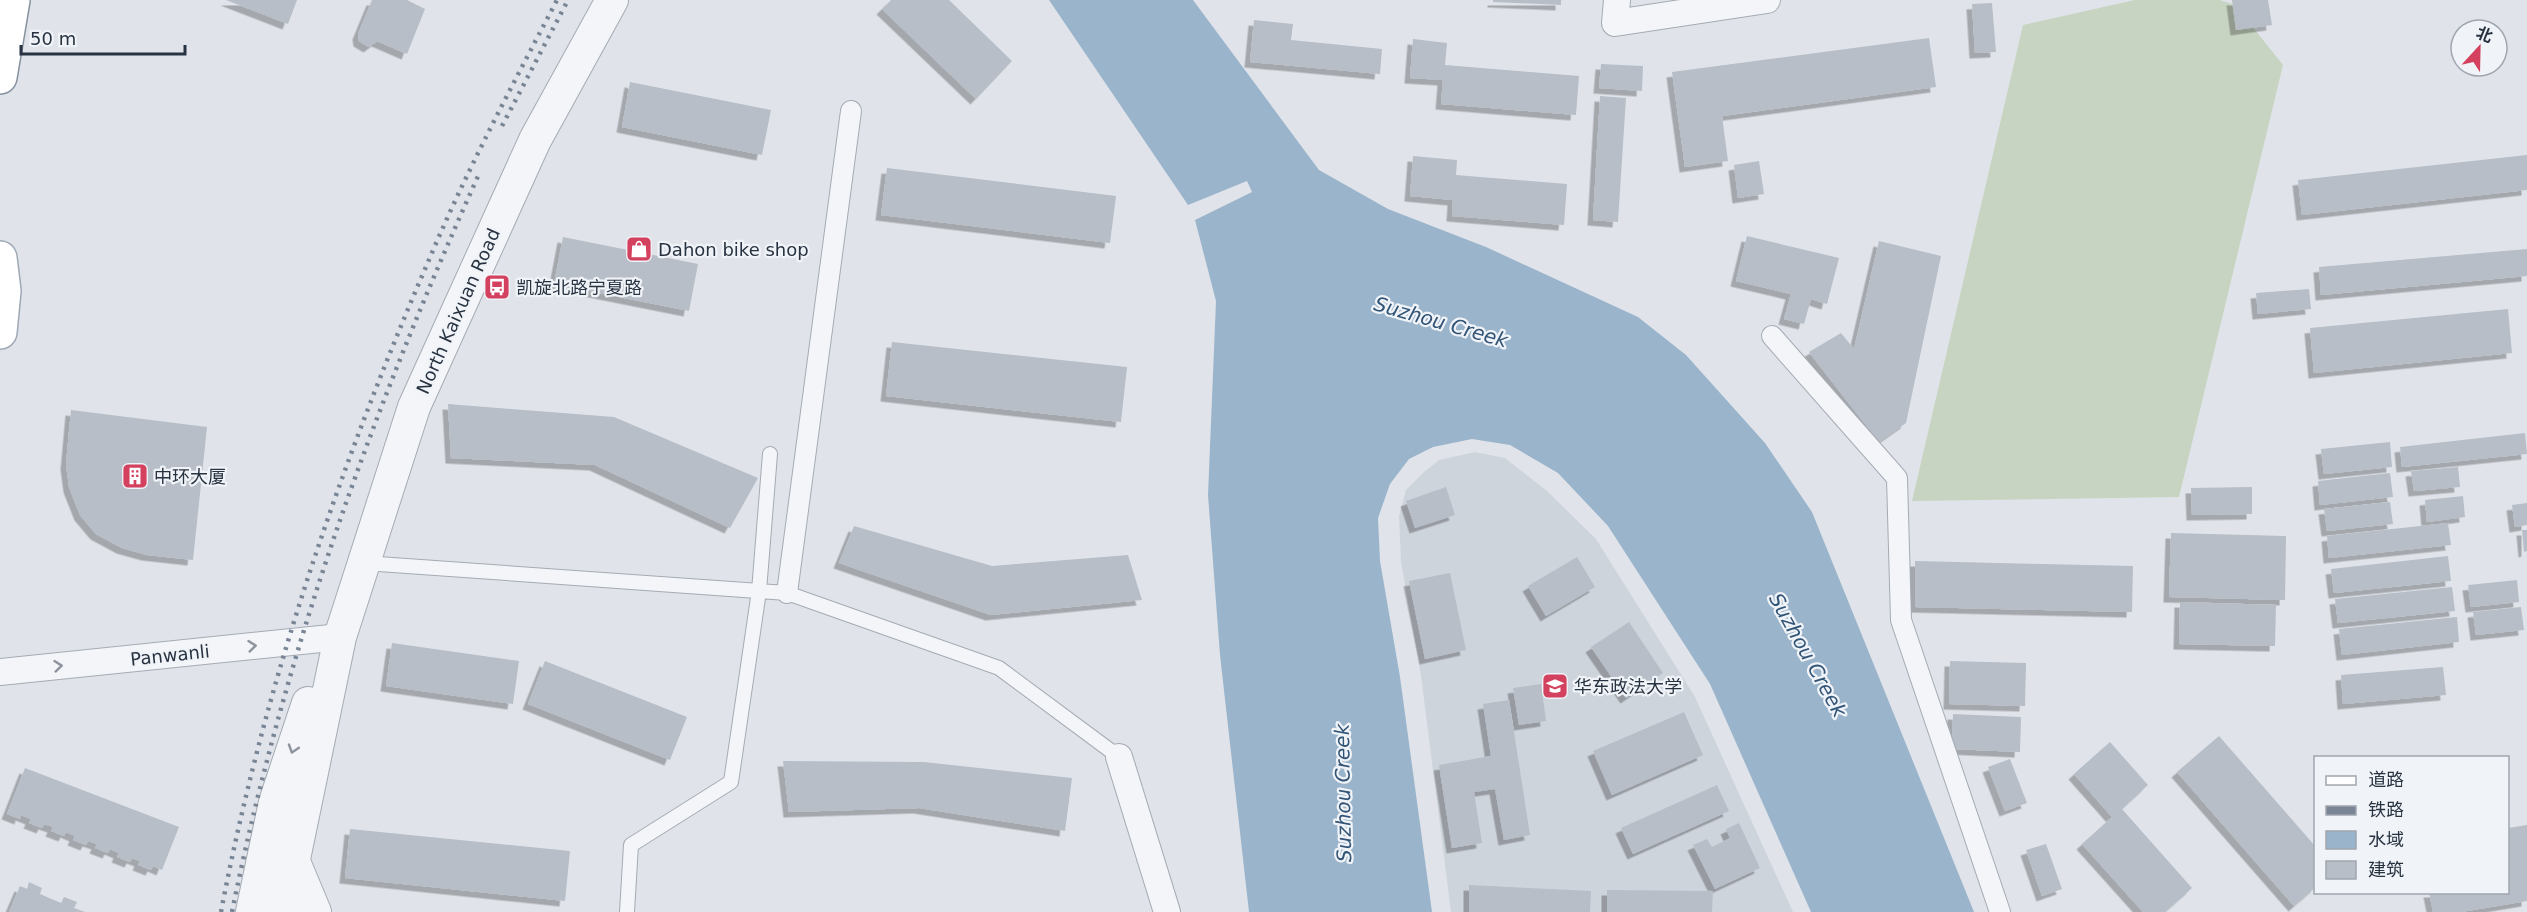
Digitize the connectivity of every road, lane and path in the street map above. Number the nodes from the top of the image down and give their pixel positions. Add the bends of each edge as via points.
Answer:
1 (7, 0) edge
2 (13, 0) edge
3 (612, 0) edge
4 (1767, 0) edge
5 (1616, 12) edge
6 (0, 73) edge
7 (0, 78) edge
8 (851, 111) dead end
9 (0, 258) edge
10 (0, 332) edge
11 (1772, 336) dead end
12 (770, 454) dead end
13 (364, 563) junction
14 (759, 591) junction
15 (787, 593) junction
16 (340, 638) junction
17 (0, 672) edge
18 (1119, 757) joint
19 (292, 857) junction
20 (252, 912) edge
21 (283, 912) edge
22 (315, 912) edge
23 (627, 912) edge
24 (1167, 912) edge
25 (2000, 912) edge

1 - 6 main road
2 - 7 main road
3 - 13 street, North Kaixuan Road via 536,140 414,407
4 - 5 street
8 - 15 street
9 - 10 main road via 4,291
11 - 25 street via 1897,478 1901,620
12 - 14 lane
13 - 14 lane
13 - 16 street, North Kaixuan Road
14 - 15 lane
14 - 23 lane via 731,782 631,845
15 - 18 lane via 999,668
17 -> 16 street, Panwanli
16 - 19 street, North Kaixuan Road
16 -> 20 street, North Kaixuan Road via 311,693 275,802
18 - 24 street
19 - 21 street, North Kaixuan Road
19 - 22 street

